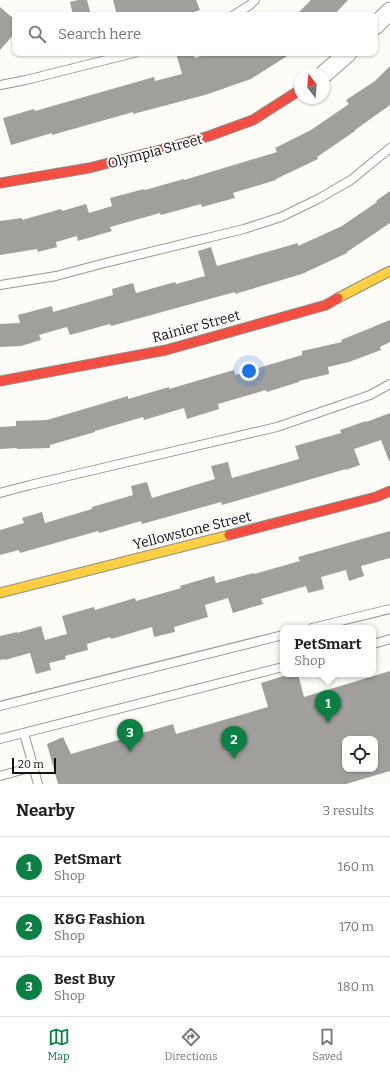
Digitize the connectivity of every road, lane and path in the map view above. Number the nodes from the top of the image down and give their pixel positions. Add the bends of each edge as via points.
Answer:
1 (255, 0) edge
2 (390, 11) edge
3 (239, 12) edge
4 (378, 23) edge
5 (123, 56) edge
6 (345, 56) edge
7 (330, 69) edge
8 (0, 85) edge
9 (294, 94) edge
10 (390, 148) edge
11 (0, 183) edge
12 (390, 271) edge
13 (0, 285) edge
14 (0, 381) edge
15 (390, 384) edge
16 (390, 491) edge
17 (0, 493) edge
18 (0, 593) edge
19 (390, 608) edge
20 (324, 625) edge
21 (280, 636) edge
22 (390, 639) edge
23 (376, 643) edge
24 (280, 668) edge
25 (0, 706) edge
26 (24, 733) junction
27 (0, 739) edge
28 (33, 767) junction
29 (0, 776) edge
30 (38, 784) edge

1 - 3 lane
2 - 4 street
5 - 8 lane
6 - 7 street
9 - 11 street, Olympia Street via 253,120 209,136 88,168
10 - 13 lane via 351,180 281,217 244,229 56,276
12 - 14 street, Rainier Street via 326,304 166,350
15 - 17 lane via 370,395 277,426
16 - 18 street, Yellowstone Street via 306,516
19 - 20 lane
21 - 25 lane
22 - 23 lane
24 - 26 lane
26 - 27 lane
26 - 28 lane
28 - 29 lane
28 - 30 lane

